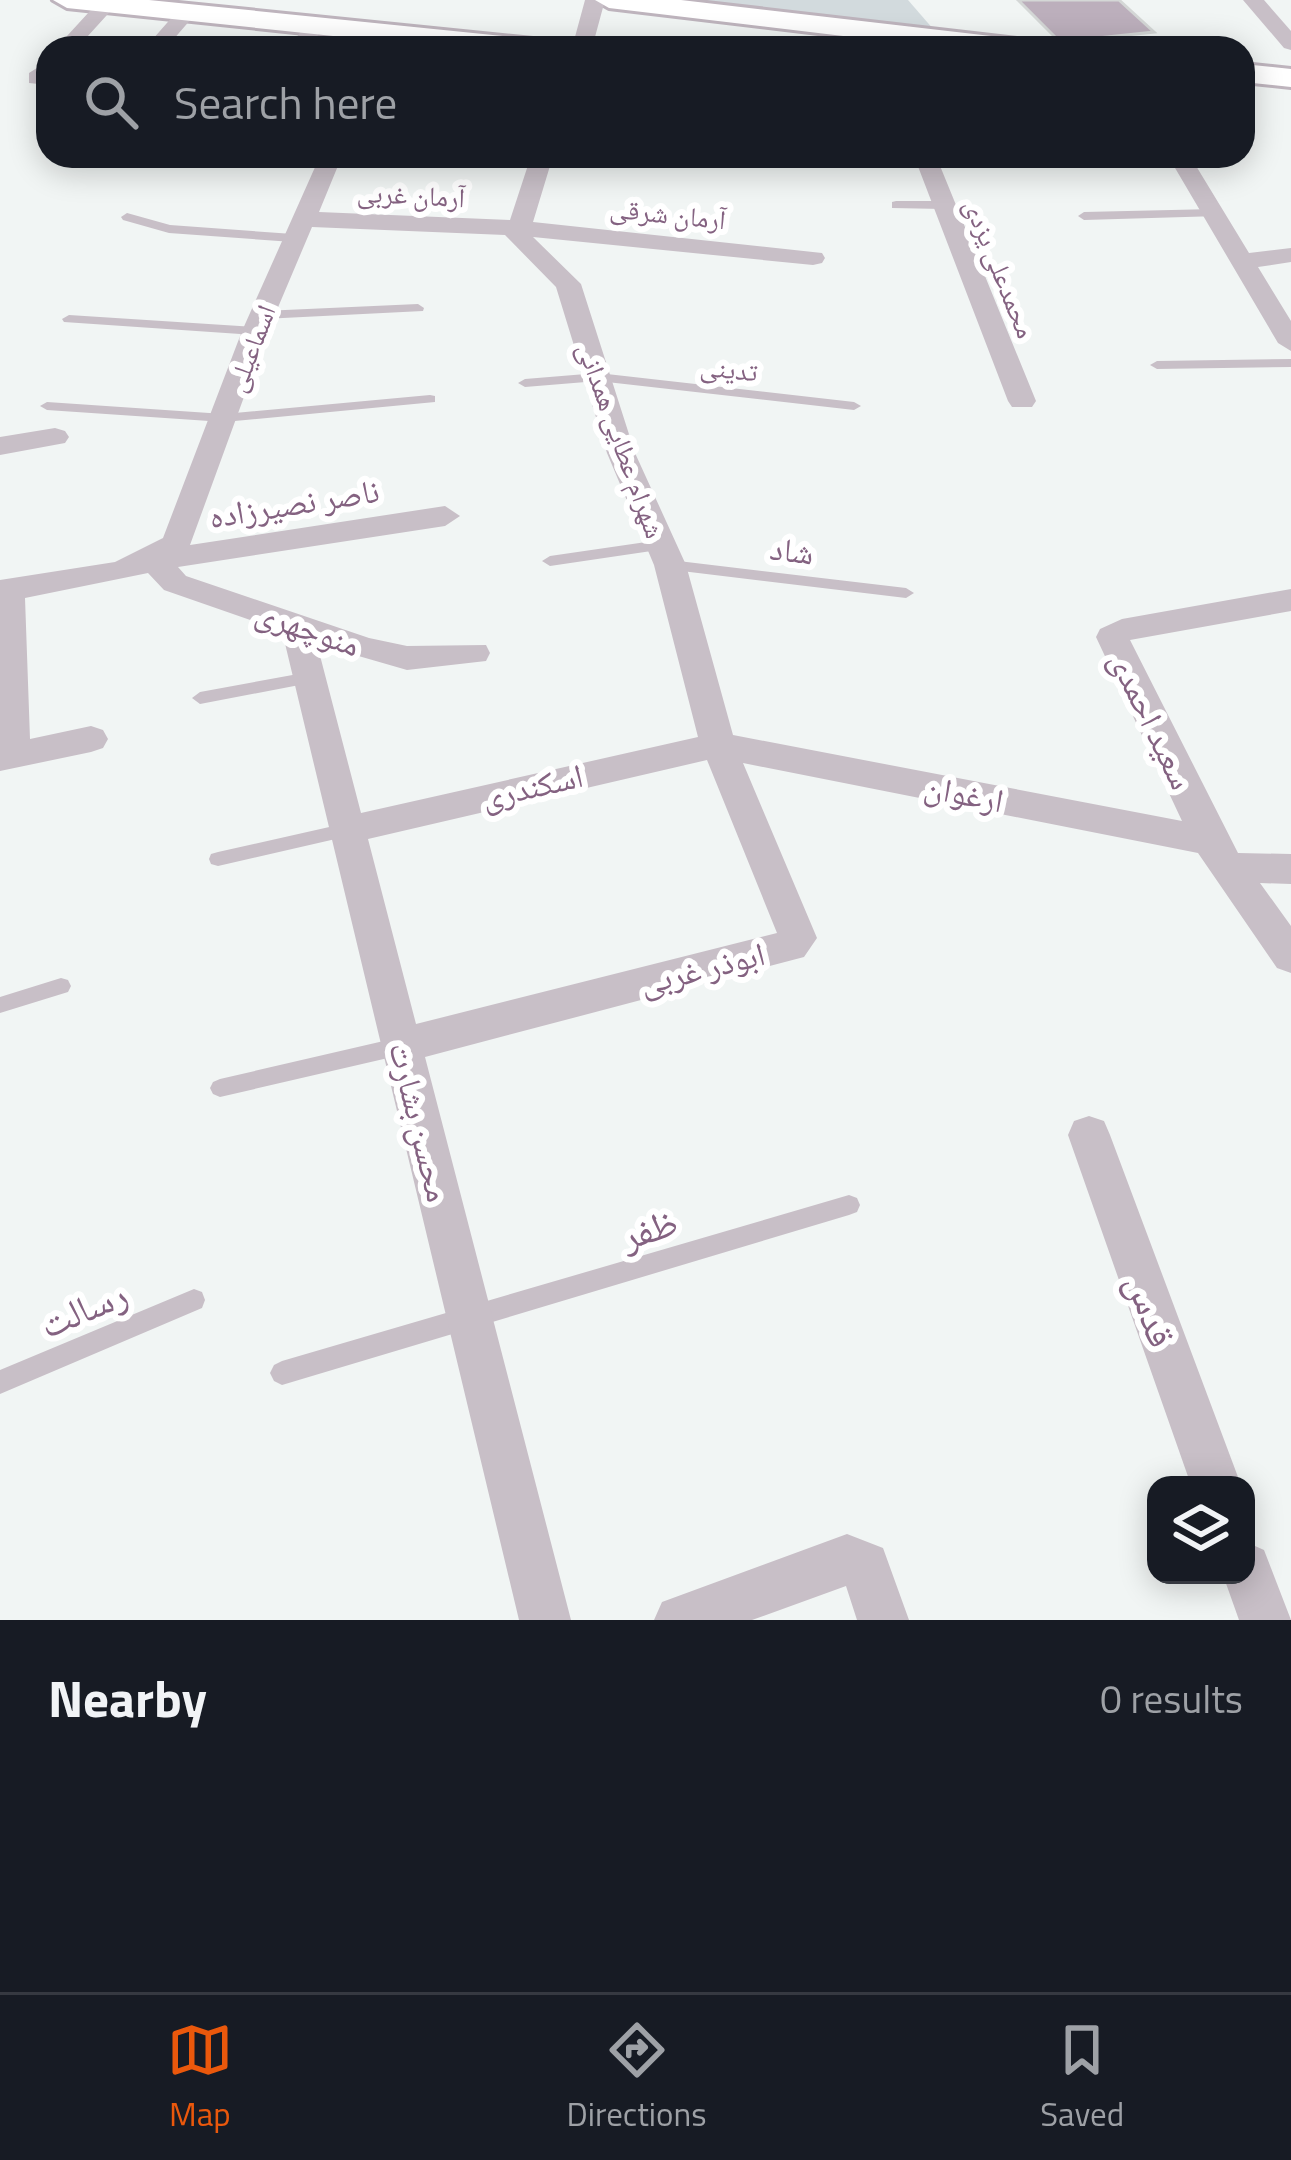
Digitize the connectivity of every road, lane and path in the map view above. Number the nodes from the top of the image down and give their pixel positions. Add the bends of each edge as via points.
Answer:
1 (68, 0) edge
2 (596, 0) edge
3 (609, 0) edge
4 (1253, 0) edge
5 (107, 4) junction
6 (188, 11) junction
7 (77, 36) edge
8 (166, 36) edge
9 (307, 36) edge
10 (586, 36) edge
11 (915, 36) edge
12 (1291, 44) edge
13 (1255, 74) edge
14 (1291, 78) edge
15 (1291, 96) edge
16 (1255, 99) edge
17 (326, 168) edge
18 (538, 168) edge
19 (929, 168) edge
20 (1187, 168) edge
21 (896, 205) dead end
22 (943, 205) junction
23 (1215, 213) junction
24 (1084, 216) dead end
25 (128, 217) dead end
26 (516, 228) junction
27 (298, 229) junction
28 (1291, 255) edge
29 (813, 258) dead end
30 (1244, 261) junction
31 (418, 308) dead end
32 (69, 319) dead end
33 (259, 323) junction
34 (1291, 344) edge
35 (1291, 363) edge
36 (1157, 365) dead end
37 (598, 377) junction
38 (525, 383) dead end
39 (430, 399) dead end
40 (1022, 401) dead end
41 (47, 406) dead end
42 (854, 406) dead end
43 (224, 418) junction
44 (55, 437) dead end
45 (0, 446) edge
46 (445, 516) dead end
47 (165, 552) junction
48 (665, 555) junction
49 (550, 561) dead end
50 (4, 590) edge
51 (906, 593) dead end
52 (1291, 600) edge
53 (296, 624) junction
54 (474, 653) dead end
55 (309, 678) junction
56 (200, 698) dead end
57 (91, 739) dead end
58 (718, 745) junction
59 (7, 757) edge
60 (347, 830) junction
61 (1220, 854) junction
62 (218, 860) dead end
63 (1291, 869) edge
64 (1291, 957) edge
65 (62, 986) dead end
66 (0, 1006) edge
67 (401, 1046) junction
68 (220, 1088) dead end
69 (1089, 1135) dead end
70 (849, 1205) dead end
71 (194, 1300) dead end
72 (470, 1319) junction
73 (282, 1372) dead end
74 (0, 1382) edge
75 (1213, 1476) edge
76 (1252, 1584) edge
77 (545, 1620) edge
78 (680, 1620) edge
79 (883, 1620) edge
80 (1265, 1620) edge

1 - 5 main road
2 - 10 street
3 - 11 main road
4 - 12 street
5 - 6 main road
5 - 7 street
6 - 8 street
6 - 9 main road
13 - 14 main road
15 - 16 main road
17 - 27 street, اسماعیلی
18 - 26 street
19 - 22 street, محمدعلی یزدی
20 - 23 street
21 - 22 lane
22 - 40 street, محمدعلی یزدی
23 - 24 lane
23 - 30 street
25 - 27 lane via 170,229
26 - 27 street, آرمان غربی
26 - 29 street, آرمان شرقی
26 - 37 street, شهرام عطایی همدانی via 568,284
27 - 33 street, اسماعیلی
28 - 30 street
30 - 34 street
31 - 33 lane
32 - 33 lane
33 - 43 street, اسماعیلی
35 - 36 lane
37 - 38 lane, تدینی
37 - 42 lane, تدینی
37 - 48 street, شهرام عطایی همدانی
39 - 43 lane
41 - 43 lane
43 - 47 street, اسماعیلی
44 - 45 street
46 - 47 street, ناصر نصیرزاده
47 - 50 street, ناصر نصیرزاده
47 - 53 street, منوچهری via 175,583
48 - 49 lane, شاد
48 - 51 lane, شاد
48 - 58 street, شهرام عطایی همدانی
50 - 59 street
52 - 61 street, سعید احمدی via 1112,637
53 - 54 street, منوچهری via 407,658
53 - 55 street, محسن بشارت
55 - 56 lane
55 - 60 street, محسن بشارت
57 - 59 street
58 - 60 street, اسکندری
58 - 61 street, ارغوان
58 - 67 street, ابوذر غربی via 794,925 798,938 790,946
60 - 62 lane
60 - 67 street, محسن بشارت
61 - 63 street, ارغوان
61 - 64 street
65 - 66 lane
67 - 68 lane
67 - 72 street, محسن بشارت
69 - 75 street, قدس
70 - 72 lane, ظفر
71 - 74 lane, رسالت
72 - 73 lane, ظفر
72 - 77 street, محسن بشارت
76 - 80 street
78 - 79 street via 848,1559 865,1566

